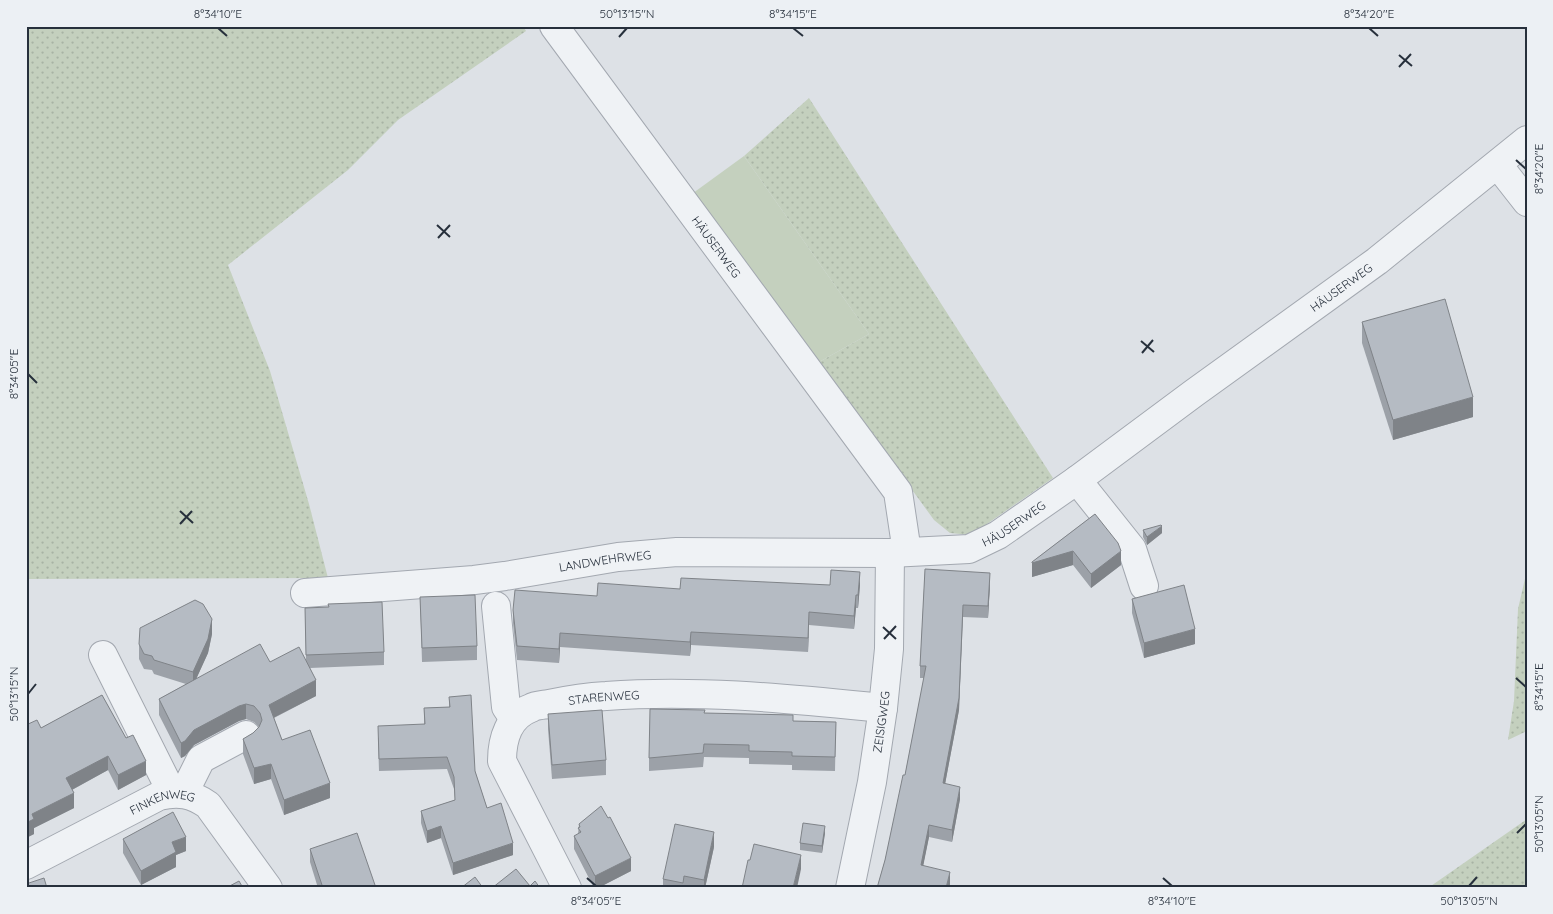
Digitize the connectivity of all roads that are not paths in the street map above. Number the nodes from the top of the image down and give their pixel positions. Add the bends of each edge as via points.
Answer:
1 (554, 26) edge
2 (1527, 140) edge
3 (1498, 165) junction
4 (1527, 202) edge
5 (1077, 480) junction
6 (898, 553) junction
7 (1144, 586) dead end
8 (305, 593) dead end
9 (496, 606) dead end
10 (103, 655) dead end
11 (883, 708) junction
12 (514, 720) junction
13 (246, 734) dead end
14 (178, 793) junction
15 (26, 865) edge
16 (268, 888) edge
17 (566, 888) edge
18 (850, 888) edge

1 - 6 street, HÄUSERWEG via 898,492
2 - 3 street, HÄUSERWEG
3 - 4 street
3 - 5 street, HÄUSERWEG via 1377,262
5 - 6 street, HÄUSERWEG via 998,535 969,549
5 - 7 street via 1132,549
6 - 8 street, LANDWEHRWEG via 677,552 618,557 474,580
6 - 11 street, ZEISIGWEG
9 - 12 street via 506,706
10 - 14 street
11 - 12 street, STARENWEG via 748,696 662,693 577,698 530,708
11 - 18 street, ZEISIGWEG via 872,782
12 - 17 street via 502,747 502,761
13 - 14 street via 201,759
14 - 15 street, FINKENWEG via 159,796
14 - 16 street, FINKENWEG via 208,805

